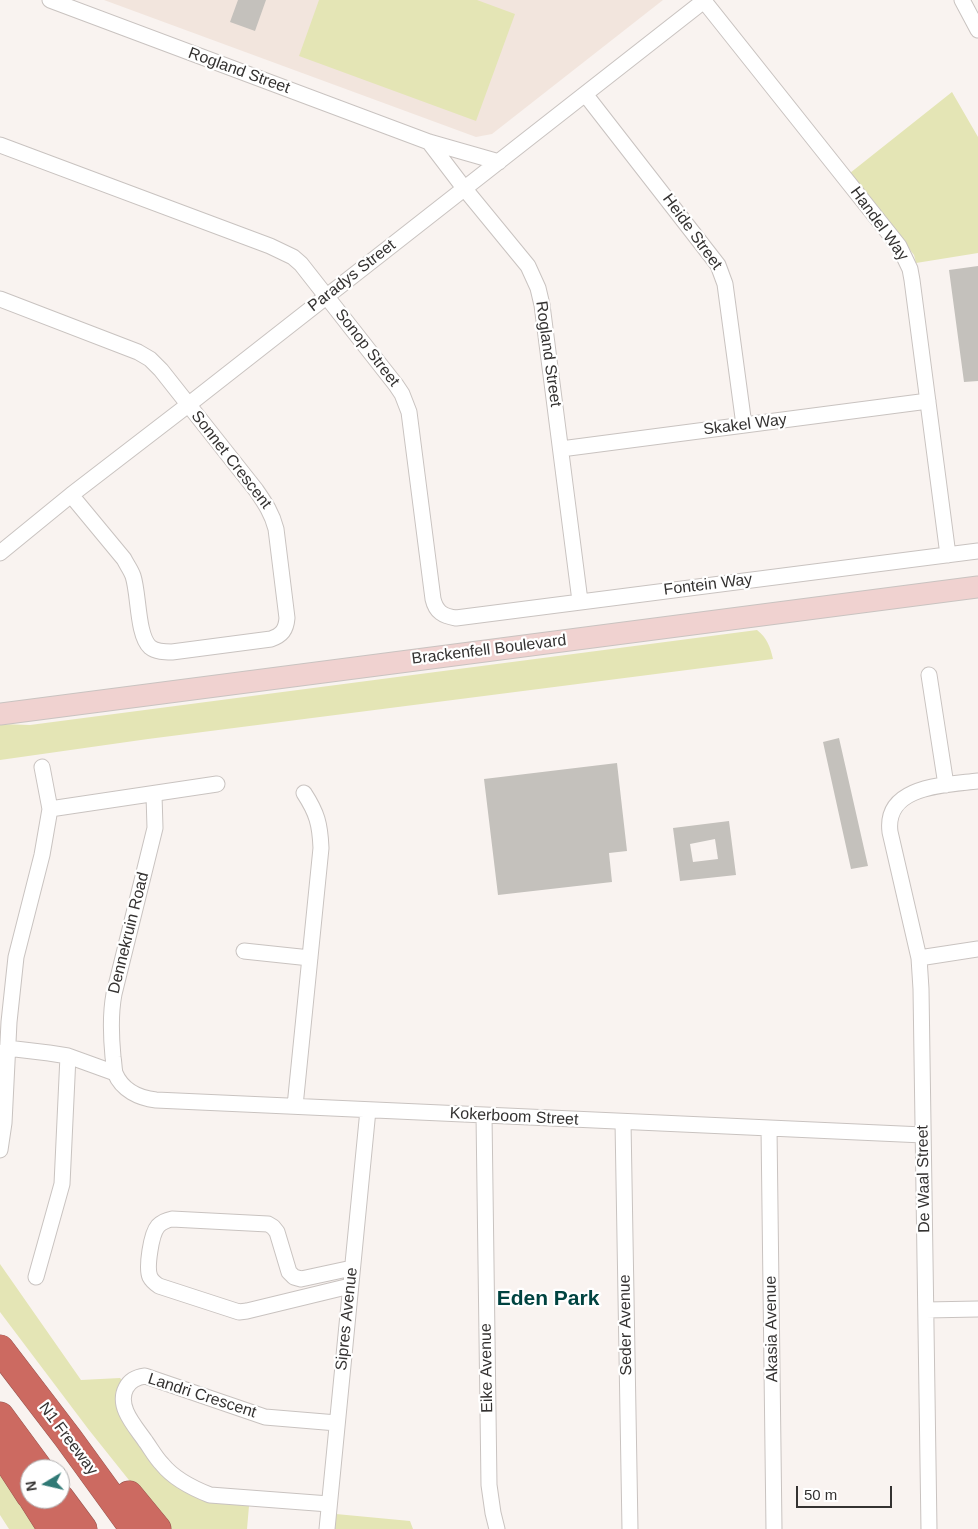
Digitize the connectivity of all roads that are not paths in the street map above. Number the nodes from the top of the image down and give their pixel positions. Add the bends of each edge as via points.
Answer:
1 (50, 0) edge
2 (705, 0) edge
3 (962, 0) edge
4 (978, 30) edge
5 (585, 94) junction
6 (429, 142) junction
7 (0, 146) edge
8 (499, 162) junction
9 (464, 188) junction
10 (327, 296) junction
11 (0, 300) edge
12 (928, 401) junction
13 (188, 405) junction
14 (744, 425) junction
15 (561, 449) junction
16 (71, 495) junction
17 (978, 551) edge
18 (0, 553) edge
19 (948, 555) junction
20 (978, 587) edge
21 (580, 602) junction
22 (438, 612) joint
23 (929, 675) dead end
24 (0, 714) edge
25 (42, 767) dead end
26 (978, 782) edge
27 (217, 784) dead end
28 (946, 785) junction
29 (304, 793) dead end
30 (154, 795) junction
31 (50, 809) junction
32 (978, 948) edge
33 (244, 951) dead end
34 (310, 958) junction
35 (919, 958) junction
36 (7, 1048) junction
37 (68, 1056) junction
38 (115, 1072) junction
39 (295, 1106) junction
40 (368, 1110) junction
41 (484, 1115) junction
42 (623, 1122) junction
43 (769, 1128) junction
44 (923, 1136) junction
45 (0, 1150) edge
46 (352, 1268) junction
47 (36, 1277) dead end
48 (350, 1286) junction
49 (978, 1308) edge
50 (926, 1310) junction
51 (0, 1349) edge
52 (30, 1388) junction
53 (0, 1416) edge
54 (337, 1423) junction
55 (0, 1449) edge
56 (32, 1459) edge
57 (20, 1480) edge
58 (329, 1504) junction
59 (39, 1509) edge
60 (68, 1509) edge
61 (52, 1529) edge
62 (83, 1529) edge
63 (134, 1529) edge
64 (157, 1529) edge
65 (327, 1529) edge
66 (497, 1529) edge
67 (630, 1529) edge
68 (774, 1529) edge
69 (929, 1529) edge

1 - 6 street, Rogland Street
2 - 5 street, Paradys Street
2 - 12 street, Handel Way via 902,252 912,280
3 - 4 street
5 - 8 street, Paradys Street
5 - 14 street, Heide Street via 718,265 726,284
6 - 8 street, Rogland Street
6 - 9 street, Rogland Street
7 - 10 street, Sonop Street via 286,252 301,264
8 - 9 street, Paradys Street
9 - 10 street, Paradys Street
9 - 15 street, Rogland Street via 534,276 542,305
10 - 13 street, Paradys Street
10 - 22 street, Sonop Street via 406,401 431,587
11 - 13 street, Sonnet Crescent via 125,346 150,359
12 - 14 street, Skakel Way
12 - 19 street, Handel Way
13 - 16 street, Paradys Street
13 - 16 street, Sonnet Crescent via 272,515 287,618 286,627 277,637 172,652 155,650 142,633 129,568
14 - 15 street, Skakel Way
15 - 21 street, Rogland Street
16 - 18 street, Paradys Street
17 - 19 street, Fontein Way
19 - 21 street, Fontein Way
20 - 24 street, Brackenfell Boulevard
21 - 22 street, Fontein Way via 456,618
23 - 28 street
25 - 31 street
26 - 28 street
27 - 30 street
28 - 35 street, De Waal Street via 913,792 901,800 891,813 889,824
29 - 34 street via 316,813 321,848
30 - 31 street
30 - 38 street, Dennekruin Road via 155,828 111,1008
31 - 36 street via 42,856 19,944
32 - 35 street
33 - 34 street
34 - 39 street
35 - 44 street, De Waal Street
36 - 37 street
36 - 45 street
37 - 38 street
37 - 47 street via 62,1184
38 - 39 street, Kokerboom Street via 130,1091 147,1099
39 - 40 street, Kokerboom Street
40 - 41 street, Kokerboom Street
40 - 46 street, Sipres Avenue
41 - 42 street, Kokerboom Street
41 - 66 street, Eike Avenue via 488,1485
42 - 43 street, Kokerboom Street
42 - 67 street, Seder Avenue
43 - 44 street, Kokerboom Street
43 - 68 street, Akasia Avenue
44 - 50 street, De Waal Street
46 - 48 street, Sipres Avenue
46 - 48 street via 301,1280 289,1272 277,1232 268,1224 181,1220 166,1220 157,1227 148,1263 150,1277 159,1286 239,1312
48 - 54 street, Sipres Avenue
49 - 50 street
50 - 69 street, De Waal Street
51 - 52 highway, N1 Freeway
52 - 63 highway, N1 Freeway
52 - 64 highway via 60,1411
53 - 56 highway
54 - 58 street, Sipres Avenue
54 - 58 street, Landri Crescent via 265,1417 145,1376 136,1378 127,1386 124,1398 128,1415 162,1465 195,1489 210,1495
55 - 57 highway
58 - 65 street, Sipres Avenue
59 - 61 highway
60 - 62 highway

